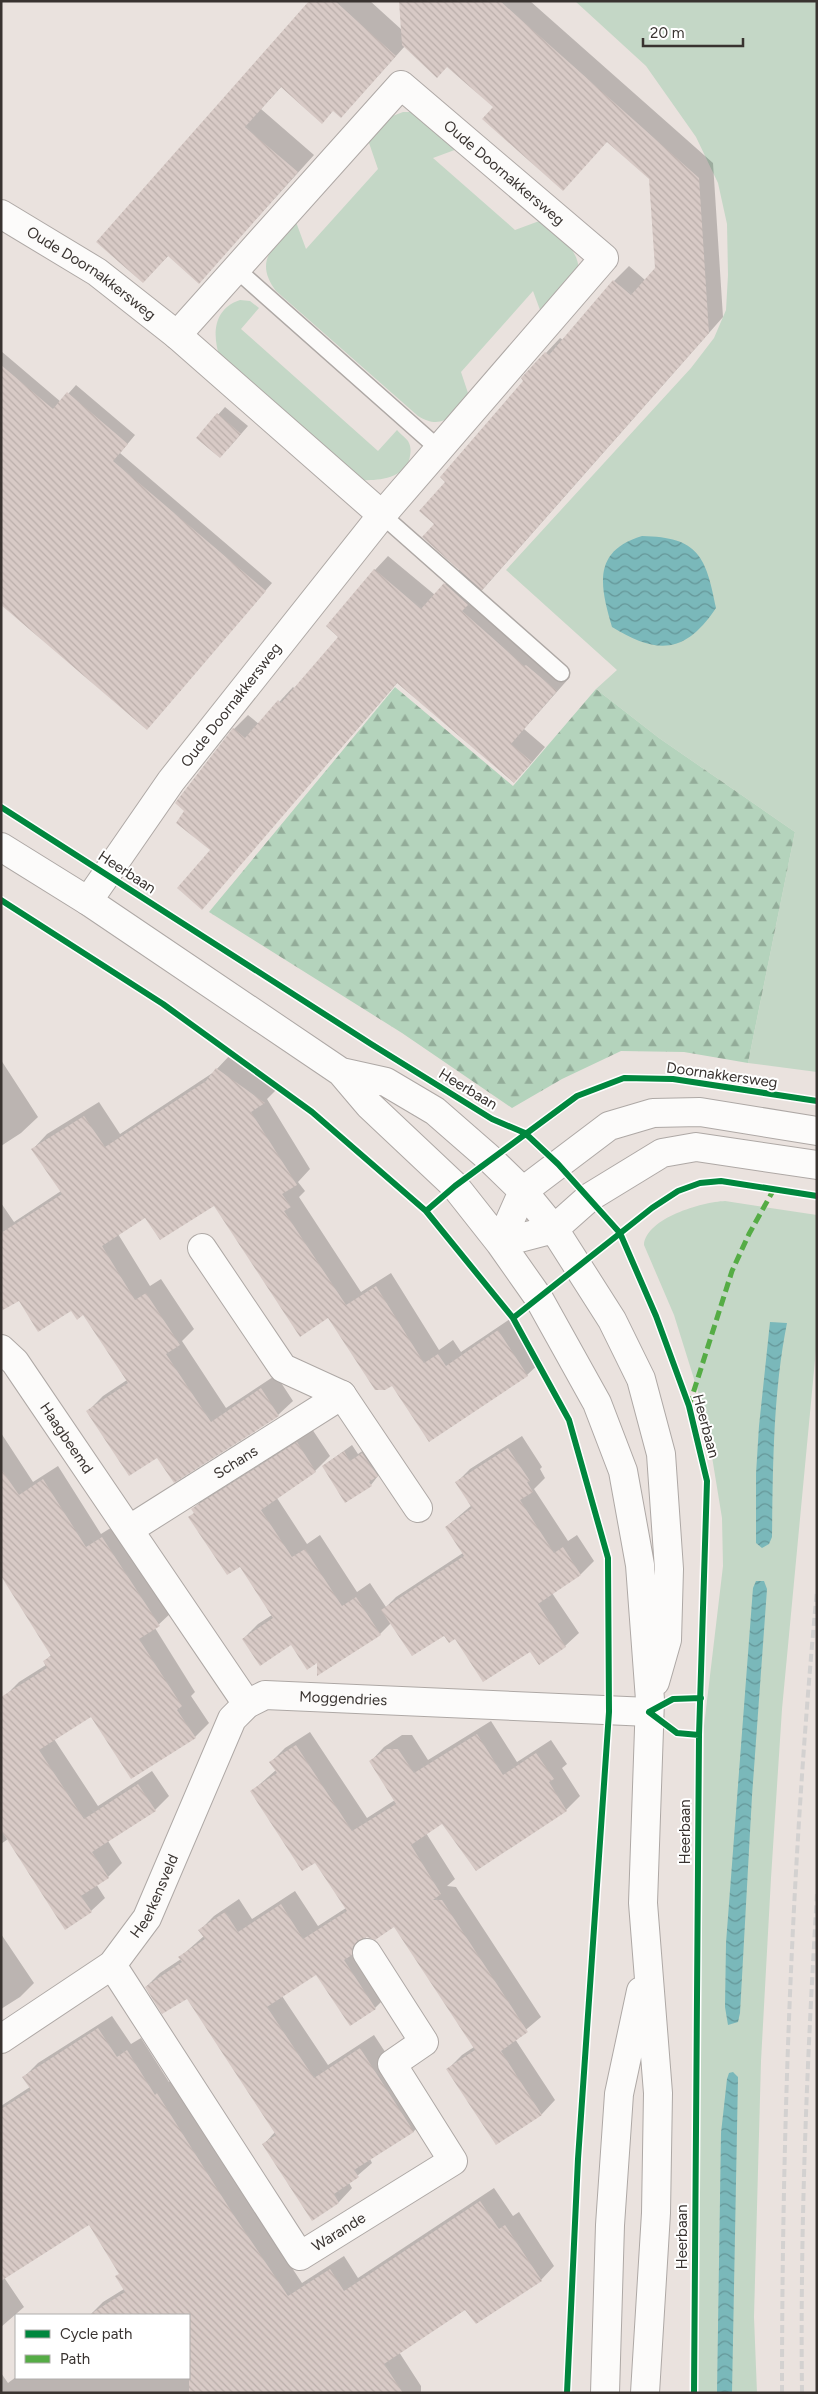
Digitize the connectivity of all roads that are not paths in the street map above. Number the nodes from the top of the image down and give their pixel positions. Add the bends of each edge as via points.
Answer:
1 (1, 214) edge
2 (236, 270) junction
3 (177, 335) junction
4 (439, 449) junction
5 (382, 515) junction
6 (561, 674) dead end
7 (1, 847) edge
8 (88, 901) junction
9 (341, 1072) junction
10 (817, 1132) edge
11 (817, 1165) edge
12 (523, 1191) junction
13 (554, 1229) junction
14 (500, 1243) junction
15 (202, 1248) dead end
16 (1, 1348) edge
17 (342, 1395) junction
18 (418, 1508) dead end
19 (130, 1529) junction
20 (247, 1704) junction
21 (650, 1706) junction
22 (367, 1954) dead end
23 (647, 1962) junction
24 (112, 1965) junction
25 (1, 2038) edge
26 (605, 2393) edge
27 (645, 2393) edge

1 - 3 street, Oude Doornakkersweg via 97,272
2 - 3 street, Oude Doornakkersweg
2 - 4 lane
2 - 4 street, Oude Doornakkersweg via 401,85 604,258
3 - 5 street, Oude Doornakkersweg
4 - 5 street, Oude Doornakkersweg
5 - 6 lane
5 - 8 street, Oude Doornakkersweg via 171,781
7 - 8 street, Heerbaan
8 - 9 street, Heerbaan
9 - 12 street, Heerbaan via 386,1082 435,1111
9 - 14 street, Heerbaan via 369,1105 454,1186
10 - 12 street via 700,1112 653,1113 609,1126
11 - 13 street via 696,1147 662,1153 590,1197
12 - 13 street, Heerbaan
12 - 14 street
13 - 14 street
13 - 21 street, Heerbaan via 612,1320 637,1370 661,1454 669,1569 667,1640
14 - 21 street, Heerbaan via 538,1297 597,1403 624,1471 640,1565
15 - 17 street via 283,1368
16 - 19 street, Haagbeemd via 15,1362
17 - 18 street
17 - 19 street, Schans
19 - 20 street
20 - 21 street, Moggendries via 265,1695
20 - 24 street, Heerkensveld via 232,1719 147,1918
21 - 23 street, Heerbaan via 643,1903
22 - 24 street, Warande via 424,2042 392,2064 453,2161 300,2256
23 - 26 street, Heerbaan via 619,2094 610,2225
23 - 27 street, Heerbaan via 658,2093 656,2213
24 - 25 street, Heerkensveld

